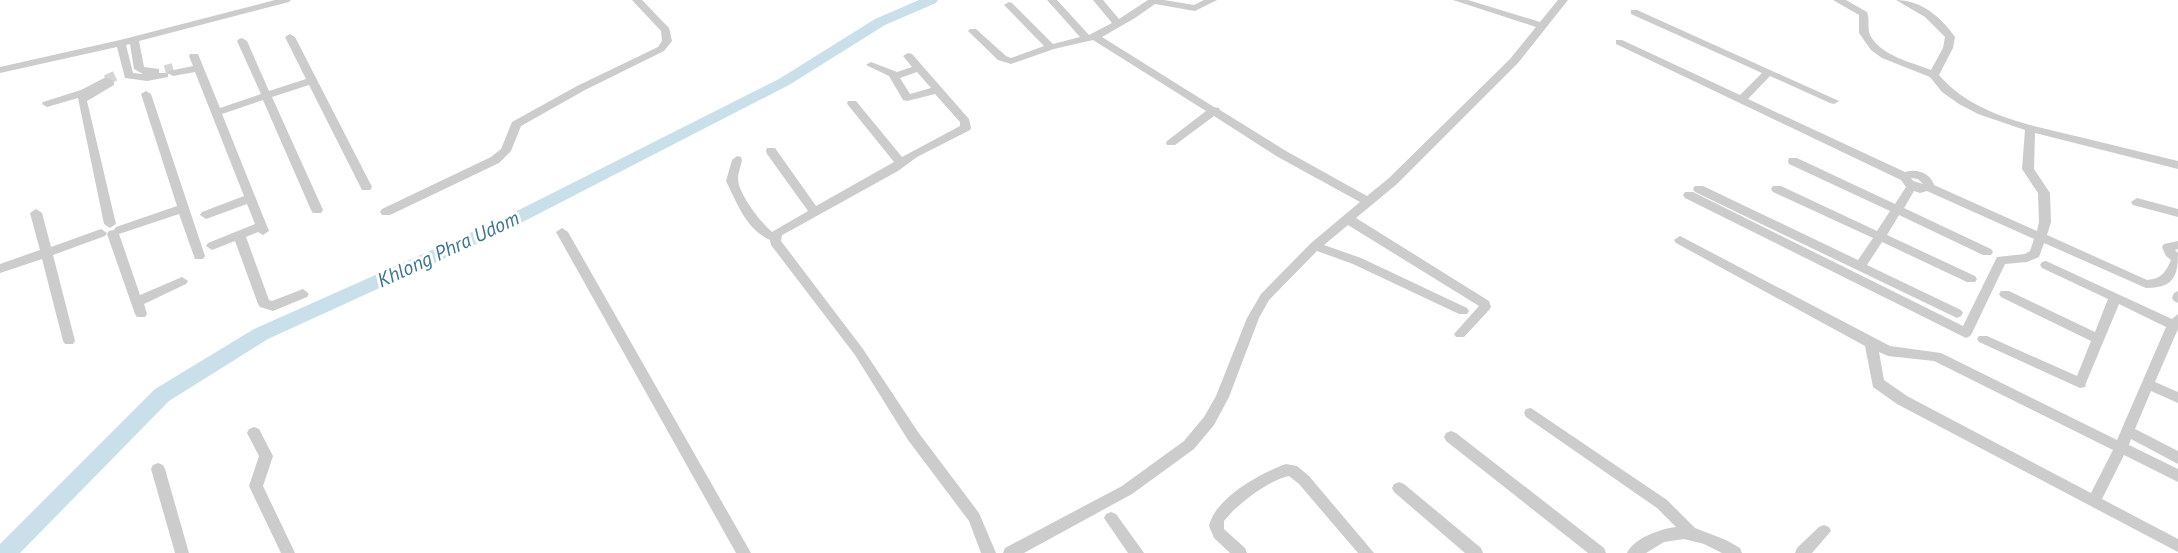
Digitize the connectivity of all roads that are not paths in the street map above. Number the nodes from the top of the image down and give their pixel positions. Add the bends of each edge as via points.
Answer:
1 (286, 0) edge
2 (636, 0) edge
3 (1052, 0) edge
4 (1098, 0) edge
5 (1153, 0) edge
6 (1212, 0) edge
7 (1462, 0) edge
8 (1563, 0) edge
9 (1838, 0) edge
10 (1901, 0) edge
11 (1009, 4) dead end
12 (1634, 12) dead end
13 (1117, 23) junction
14 (1542, 26) junction
15 (973, 31) dead end
16 (290, 37) dead end
17 (1090, 37) junction
18 (135, 39) junction
19 (242, 41) dead end
20 (1619, 42) dead end
21 (121, 43) junction
22 (1051, 47) junction
23 (908, 56) dead end
24 (871, 65) dead end
25 (139, 67) junction
26 (919, 68) junction
27 (0, 70) edge
28 (169, 71) junction
29 (1768, 72) junction
30 (1935, 75) junction
31 (895, 76) junction
32 (118, 77) junction
33 (313, 80) junction
34 (937, 90) junction
35 (88, 94) junction
36 (146, 94) dead end
37 (267, 96) junction
38 (1741, 100) junction
39 (1834, 101) dead end
40 (852, 103) dead end
41 (47, 104) dead end
42 (1215, 110) junction
43 (216, 113) junction
44 (2030, 127) junction
45 (1171, 143) dead end
46 (771, 151) dead end
47 (737, 160) dead end
48 (1792, 161) dead end
49 (901, 163) junction
50 (2178, 165) edge
51 (1909, 182) junction
52 (366, 187) dead end
53 (1777, 189) dead end
54 (250, 198) junction
55 (1369, 202) junction
56 (2137, 202) dead end
57 (184, 208) junction
58 (317, 210) dead end
59 (1897, 210) junction
60 (814, 211) junction
61 (386, 212) dead end
62 (36, 213) dead end
63 (2178, 213) edge
64 (206, 214) dead end
65 (1348, 219) junction
66 (111, 230) junction
67 (562, 232) dead end
68 (239, 234) junction
69 (775, 237) junction
70 (1880, 237) junction
71 (2041, 239) junction
72 (1680, 240) dead end
73 (2178, 245) edge
74 (212, 246) dead end
75 (1315, 246) junction
76 (47, 252) junction
77 (1987, 252) dead end
78 (199, 256) dead end
79 (2178, 259) edge
80 (2046, 265) dead end
81 (1860, 267) junction
82 (0, 269) edge
83 (1971, 279) dead end
84 (182, 281) dead end
85 (303, 294) dead end
86 (2004, 294) dead end
87 (2115, 298) junction
88 (1462, 311) dead end
89 (1957, 313) dead end
90 (2174, 331) edge
91 (1460, 334) dead end
92 (2097, 338) junction
93 (1983, 339) dead end
94 (69, 341) dead end
95 (1871, 343) junction
96 (2148, 384) junction
97 (2178, 398) edge
98 (1531, 413) dead end
99 (2128, 431) junction
100 (254, 433) dead end
101 (1451, 436) dead end
102 (2121, 447) junction
103 (2178, 458) edge
104 (158, 469) dead end
105 (2178, 476) edge
106 (1399, 488) dead end
107 (2094, 501) junction
108 (1111, 518) dead end
109 (1689, 531) junction
110 (1824, 531) dead end
111 (2178, 546) edge
112 (182, 553) edge
113 (288, 553) edge
114 (744, 553) edge
115 (989, 553) edge
116 (1010, 553) edge
117 (1137, 553) edge
118 (1240, 553) edge
119 (1367, 553) edge
120 (1476, 553) edge
121 (1599, 553) edge
122 (1634, 553) edge
123 (1735, 553) edge
124 (1802, 553) edge

1 - 18 street
2 - 61 street via 666,30 667,41 661,49 516,124 506,151 495,160
3 - 17 street
4 - 13 street
5 - 6 street via 1195,8
5 - 13 street
7 - 14 street
8 - 14 street
9 - 30 street via 1863,14 1864,33 1879,52
10 - 30 street via 1934,18 1950,37
11 - 22 street
12 - 29 street
13 - 17 street
14 - 55 street via 1514,61
15 - 22 street via 1008,61
16 - 33 street
17 - 22 street
17 - 42 street
18 - 21 street
18 - 25 street
19 - 37 street
20 - 38 street
21 - 27 street
21 - 32 street
23 - 26 street
24 - 31 street
25 - 28 street via 146,72
25 - 32 street
26 - 31 street
26 - 34 street
28 - 32 street
28 - 43 street via 196,62
29 - 38 street
29 - 39 street
30 - 44 street via 1939,83 1970,105
31 - 34 street via 907,98
32 - 35 street
33 - 37 street
33 - 52 street
34 - 49 street via 966,128
35 - 41 street
35 - 66 street
36 - 57 street
37 - 43 street
37 - 58 street
38 - 51 street
40 - 49 street
42 - 45 street
42 - 55 street via 1282,154
43 - 54 street
44 - 50 street
44 - 71 street via 2028,170 2044,193 2046,222
46 - 60 street
47 - 69 street via 732,181 764,234
48 - 59 street
49 - 60 street
51 - 59 street
51 - 71 street via 1913,174 1921,176 1928,187
53 - 70 street
54 - 64 street
54 - 68 street via 262,228
55 - 65 street
56 - 63 street
57 - 66 street
57 - 78 street
59 - 70 street
59 - 77 street
60 - 69 street
62 - 76 street
65 - 75 street
65 - 91 street via 1485,304
66 - 76 street
66 - 84 street via 139,308
67 - 114 street
68 - 74 street
68 - 85 street via 264,304 273,306
69 - 115 street via 974,517 981,542
70 - 81 street
70 - 83 street
71 - 79 street via 2146,285 2169,279
71 - 81 street via 2035,254 2001,260 1966,333 1694,192
72 - 95 street
73 - 79 street via 2168,248
75 - 88 street via 1357,261
75 - 116 street via 1265,297 1252,318 1222,397 1189,445 1127,490
76 - 82 street
76 - 94 street
80 - 87 street
81 - 89 street
86 - 92 street
87 - 90 street
87 - 92 street
90 - 96 street
92 - 93 street via 2080,383
95 - 102 street via 1888,351 1936,356
95 - 107 street via 1878,383 1902,400
96 - 97 street
96 - 99 street
98 - 109 street via 1662,504
99 - 102 street
99 - 103 street
100 - 113 street via 266,456 256,486
101 - 121 street
102 - 105 street
102 - 107 street
104 - 112 street
106 - 120 street
107 - 111 street
108 - 117 street
109 - 122 street via 1658,537
109 - 123 street
110 - 124 street
118 - 119 street via 1216,530 1215,523 1227,506 1286,470 1304,480

